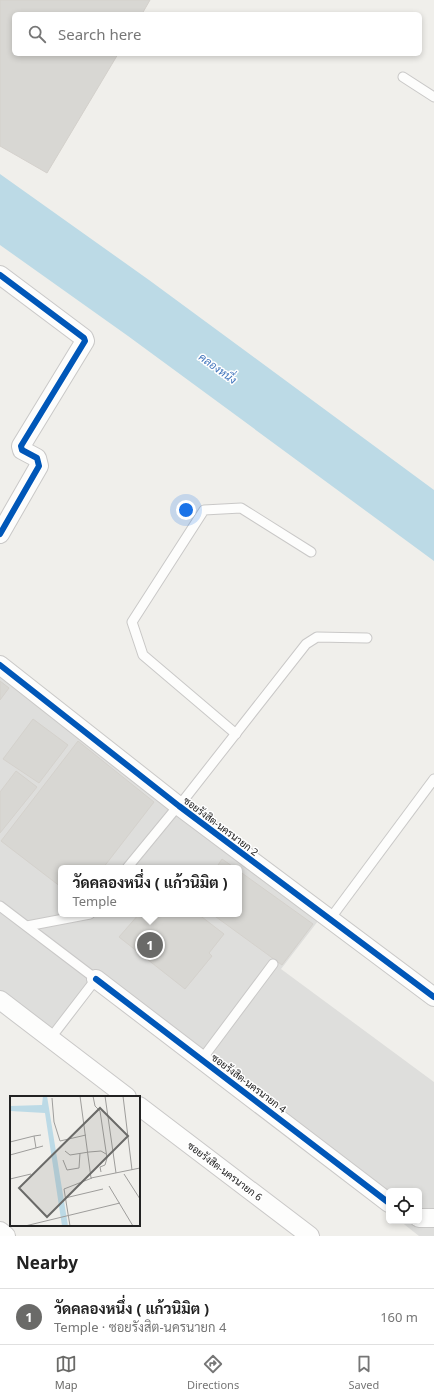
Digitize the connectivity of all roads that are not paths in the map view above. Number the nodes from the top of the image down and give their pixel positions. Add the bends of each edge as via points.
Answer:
1 (403, 77) dead end
2 (434, 97) edge
3 (2, 281) edge
4 (0, 534) edge
5 (311, 552) dead end
6 (367, 638) dead end
7 (0, 665) edge
8 (236, 734) junction
9 (434, 779) edge
10 (176, 809) junction
11 (129, 865) edge
12 (0, 906) edge
13 (74, 917) edge
14 (330, 919) junction
15 (27, 926) junction
16 (273, 964) dead end
17 (96, 979) junction
18 (434, 997) edge
19 (0, 1000) edge
20 (56, 1031) dead end
21 (202, 1059) junction
22 (127, 1096) edge
23 (140, 1107) edge
24 (386, 1200) edge
25 (422, 1218) edge
26 (434, 1218) edge
27 (0, 1231) edge
28 (6, 1236) edge
29 (310, 1236) edge

1 - 2 lane
3 - 4 street via 85,341 21,446 22,450 37,458 39,466
5 - 8 lane via 241,508 204,510 132,622 143,655
6 - 8 lane via 317,637 306,644
7 - 10 street, ซอยรังสิต-นครนายก 2
8 - 10 lane
9 - 14 lane
10 - 11 lane
10 - 14 street, ซอยรังสิต-นครนายก 2
12 - 15 lane
13 - 15 lane
14 - 18 street, ซอยรังสิต-นครนายก 2
15 - 17 lane
16 - 21 lane
17 - 20 lane
17 - 21 street, ซอยรังสิต-นครนายก 4
19 - 22 street
21 - 24 street, ซอยรังสิต-นครนายก 4
23 - 29 street, ซอยรังสิต-นครนายก 6
25 - 26 street
27 - 28 street

